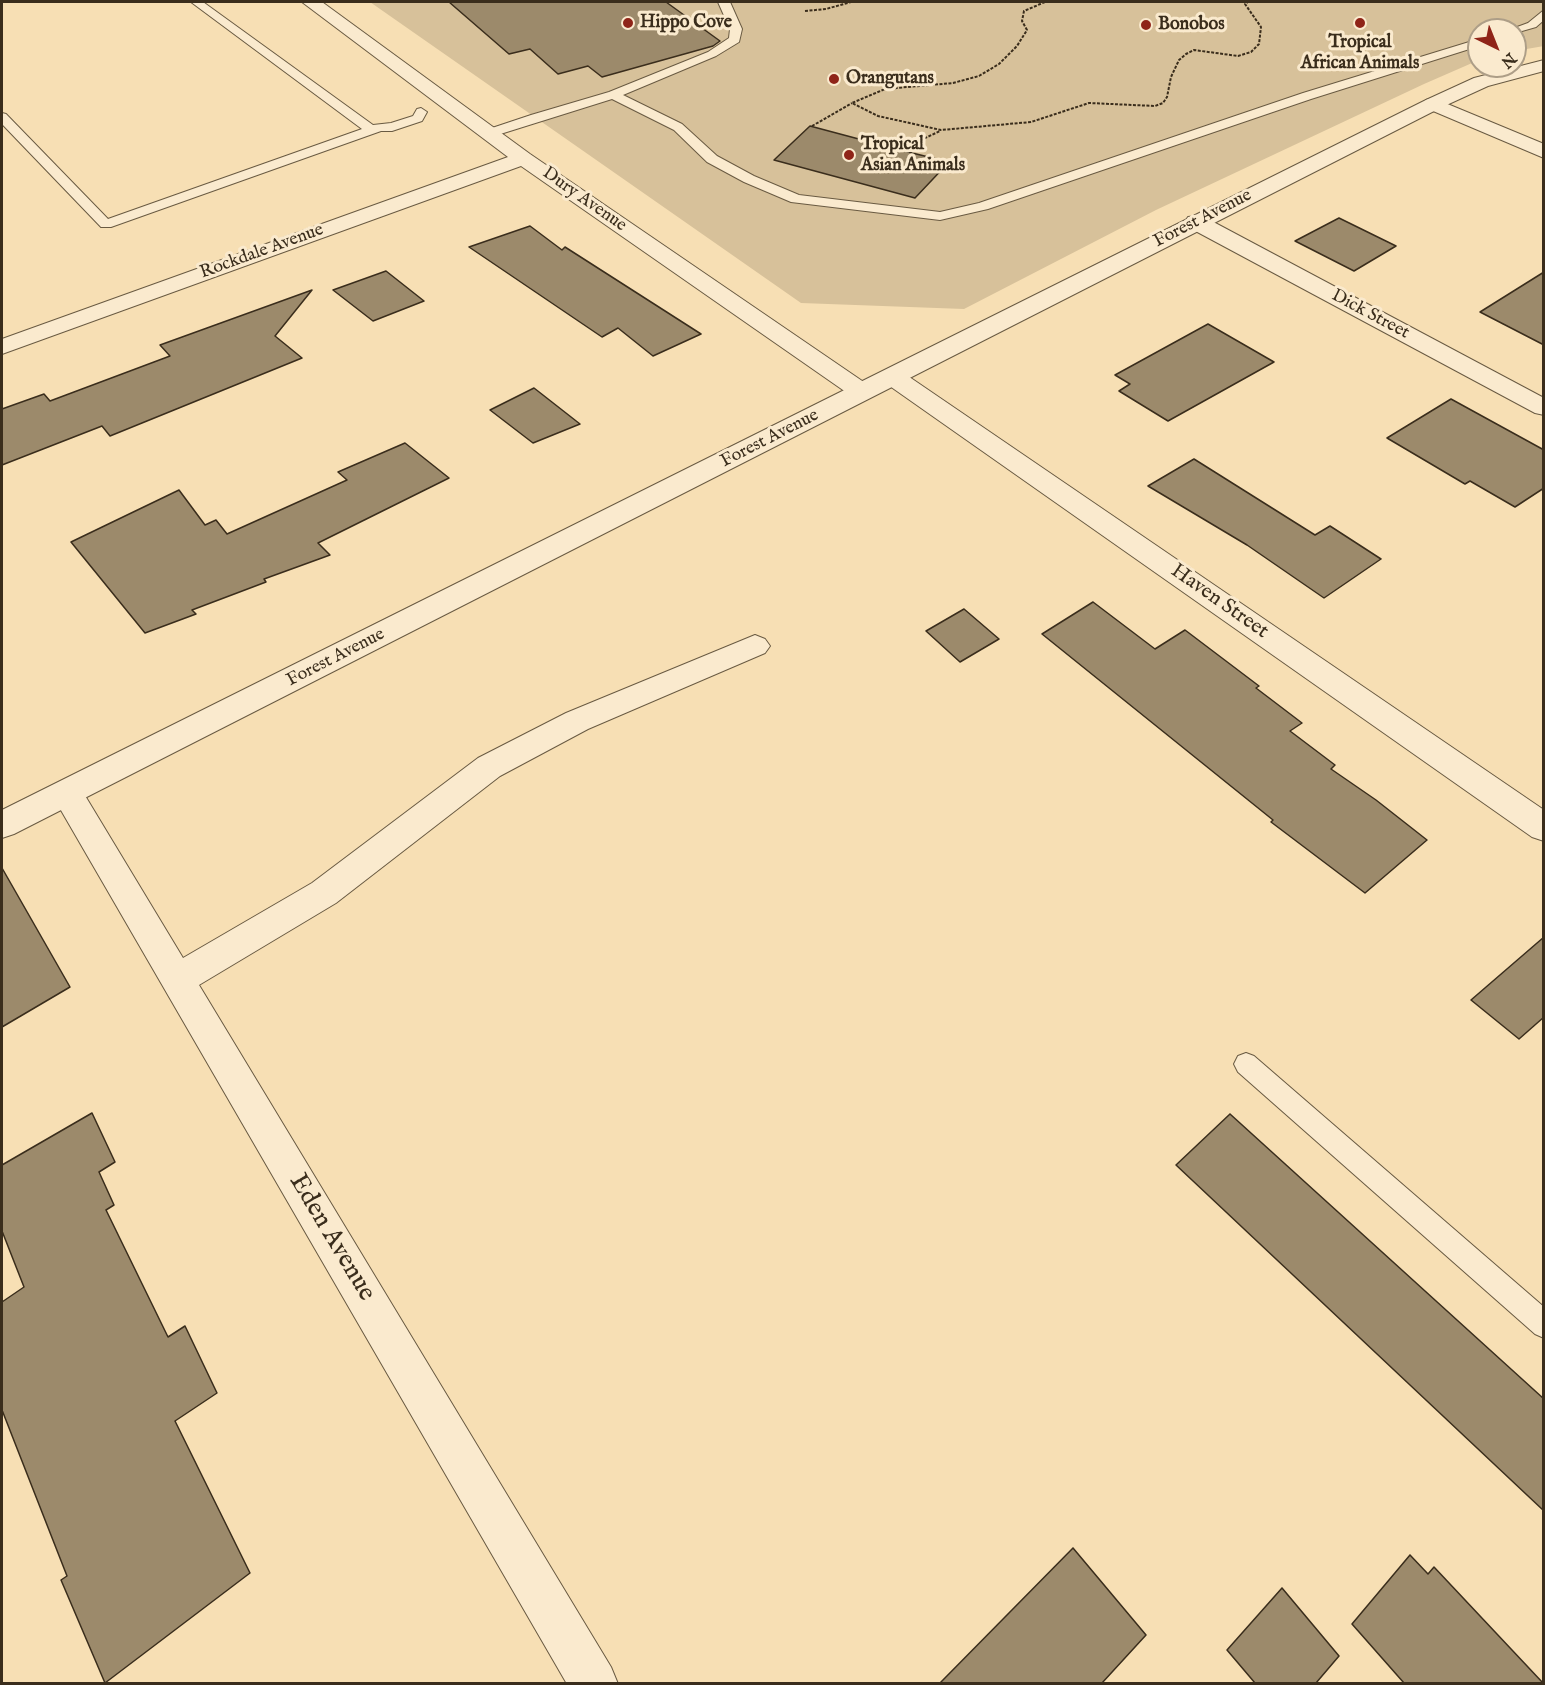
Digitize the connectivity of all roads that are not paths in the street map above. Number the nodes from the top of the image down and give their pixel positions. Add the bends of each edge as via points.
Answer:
1 (197, 2) edge
2 (311, 2) edge
3 (724, 2) edge
4 (1544, 14) edge
5 (1527, 26) edge
6 (1467, 46) edge
7 (1544, 65) edge
8 (613, 95) junction
9 (449, 103) junction
10 (1433, 104) junction
11 (2, 117) edge
12 (376, 129) junction
13 (490, 133) junction
14 (1544, 152) edge
15 (524, 158) junction
16 (1196, 222) junction
17 (2, 347) edge
18 (893, 377) junction
19 (862, 392) junction
20 (1544, 408) edge
21 (755, 646) dead end
22 (67, 793) junction
23 (2, 825) edge
24 (1544, 828) edge
25 (178, 979) junction
26 (1246, 1064) dead end
27 (1544, 1325) edge
28 (594, 1683) edge

1 - 12 lane
2 - 9 street, Dury Avenue
3 - 8 lane via 736,29 735,40 712,54
4 - 5 lane
6 - 8 lane via 983,206 940,216 796,199 712,159 678,127
7 - 10 street, Forest Avenue via 1481,82
8 - 13 lane
9 - 12 lane via 420,112 418,118
9 - 13 street, Dury Avenue
10 - 14 street
10 - 16 street, Forest Avenue
11 - 12 lane via 105,224
13 - 15 street, Dury Avenue
15 - 17 street, Rockdale Avenue
15 - 19 street, Dury Avenue
16 - 18 street, Forest Avenue
16 - 20 street, Dick Street
18 - 19 street, Forest Avenue
18 - 24 street, Haven Street
19 - 22 street, Forest Avenue
21 - 25 street via 577,721 489,767 324,893
22 - 23 street, Forest Avenue
22 - 25 street, Eden Avenue
25 - 28 street, Eden Avenue
26 - 27 lane

